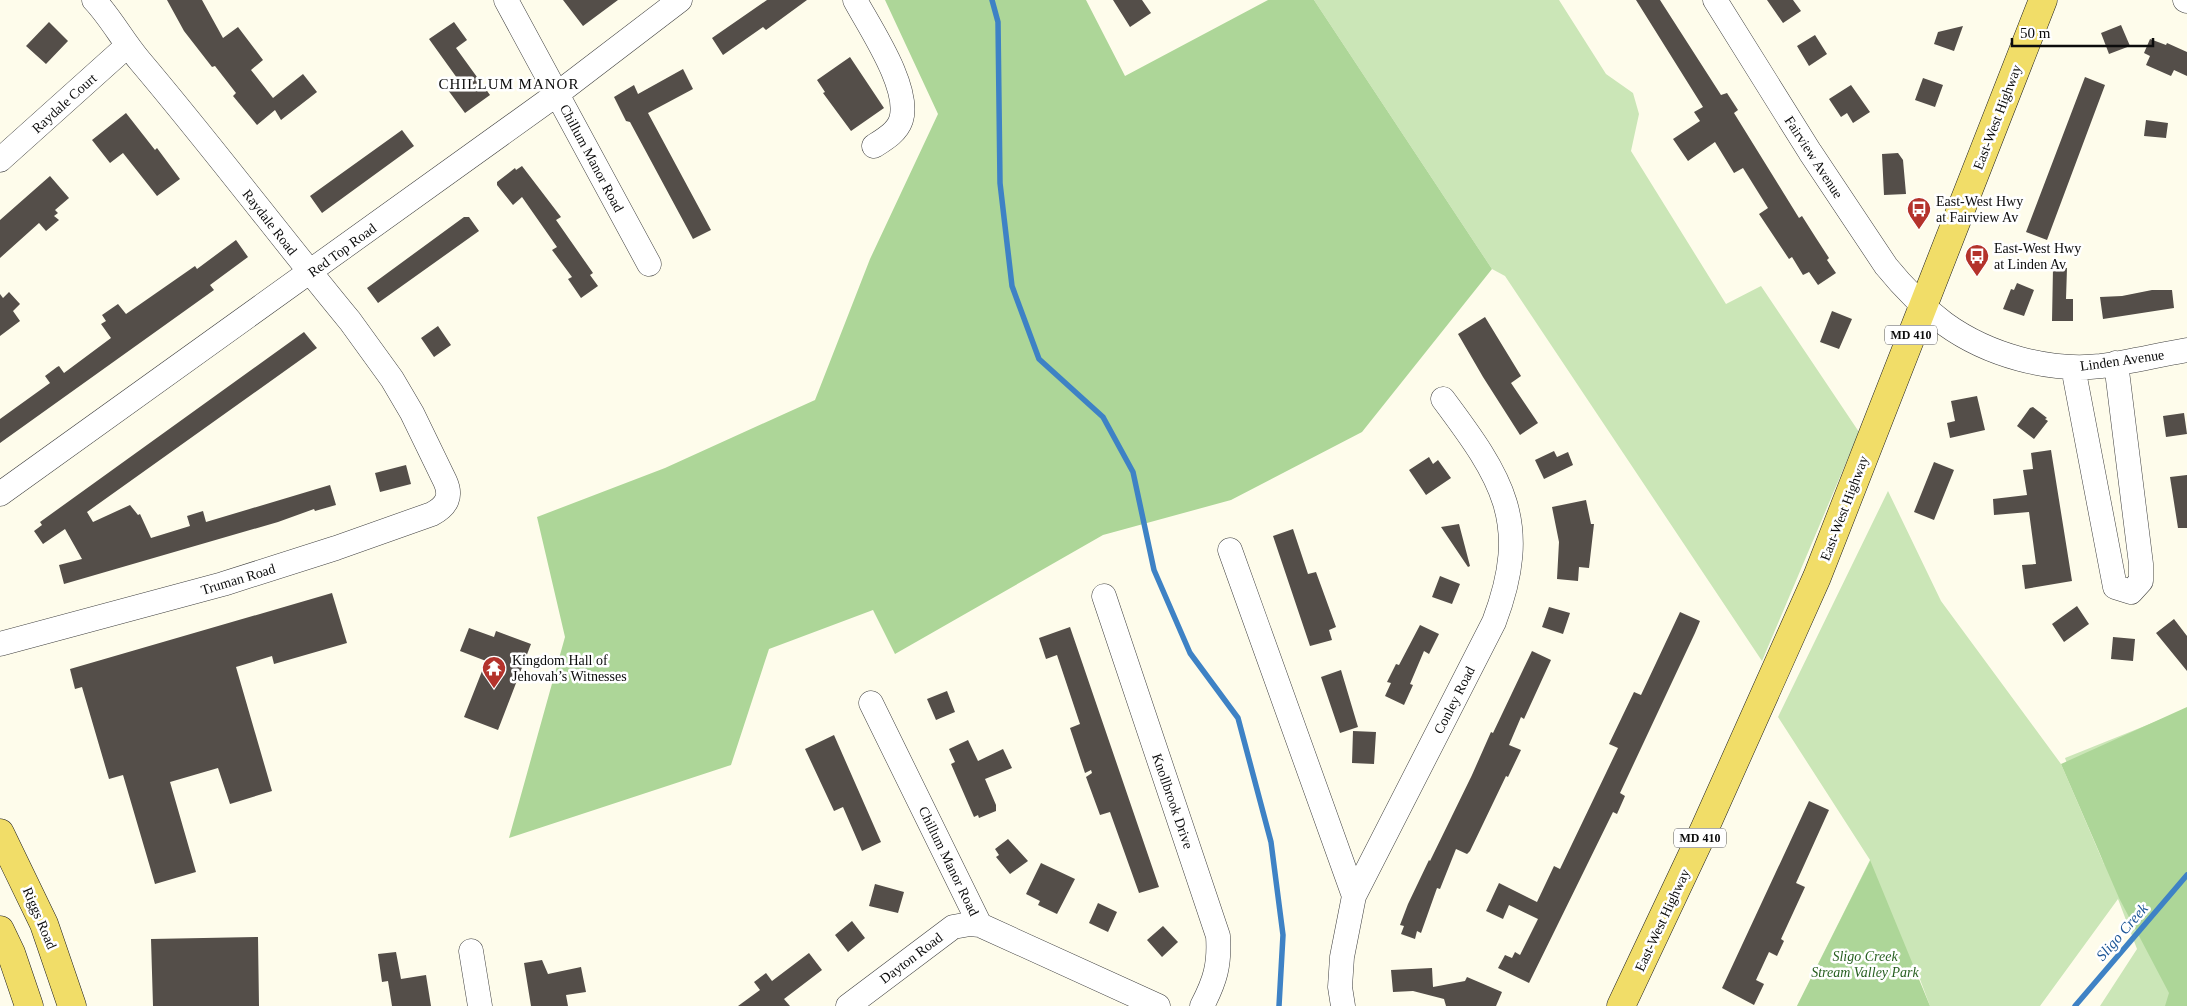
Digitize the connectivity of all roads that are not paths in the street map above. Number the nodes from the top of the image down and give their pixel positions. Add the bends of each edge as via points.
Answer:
1 (94, 0) edge
2 (506, 0) edge
3 (680, 0) edge
4 (855, 0) edge
5 (1715, 0) edge
6 (2043, 0) edge
7 (128, 46) junction
8 (557, 94) junction
9 (874, 146) dead end
10 (0, 160) edge
11 (649, 264) dead end
12 (310, 272) junction
13 (1923, 304) junction
14 (2187, 350) edge
15 (2116, 363) junction
16 (2073, 367) junction
17 (1443, 399) dead end
18 (445, 481) joint
19 (0, 494) edge
20 (1230, 550) dead end
21 (1104, 596) dead end
22 (0, 644) edge
23 (871, 703) dead end
24 (0, 833) edge
25 (1354, 896) junction
26 (980, 925) junction
27 (471, 951) dead end
28 (6, 957) edge
29 (57, 959) junction
30 (29, 1006) edge
31 (72, 1006) edge
32 (480, 1006) edge
33 (848, 1006) edge
34 (1158, 1006) edge
35 (1202, 1006) edge
36 (1342, 1006) edge
37 (1621, 1006) edge

1 - 7 street, Raydale Road
2 - 8 street, Chillum Manor Road
3 - 8 street, Red Top Road
4 - 9 street via 893,70 901,92 901,119 894,132
5 - 13 street, Fairview Avenue via 1886,266
6 - 13 main road, East-West Highway / MD 410
7 - 10 street, Raydale Court
7 - 12 street, Raydale Road
8 - 11 street, Chillum Manor Road
8 - 12 street, Red Top Road
12 - 18 street, Raydale Road via 392,380
12 - 19 street, Red Top Road
13 - 16 street, Linden Avenue via 1946,324 1981,344 2025,359
13 - 37 main road, East-West Highway / MD 410 via 1817,577
14 - 15 street, Linden Avenue
15 - 16 street, Linden Avenue
15 - 16 street via 2141,564 2141,581 2131,592 2115,587
17 - 25 street, Conley Road via 1497,478 1510,520 1508,580 1494,622
18 - 22 street, Truman Road via 448,489 446,503 432,514 223,584
20 - 25 street
21 - 35 street, Knollbrook Drive via 1218,936 1219,964 1214,984
23 - 26 street, Chillum Manor Road
24 - 29 main road, Riggs Road
25 - 36 street, Conley Road via 1342,957
26 - 33 street, Dayton Road via 953,927
26 - 34 street, Chillum Manor Road
27 - 32 street
28 - 29 main road
28 - 30 main road
29 - 31 main road, Riggs Road

